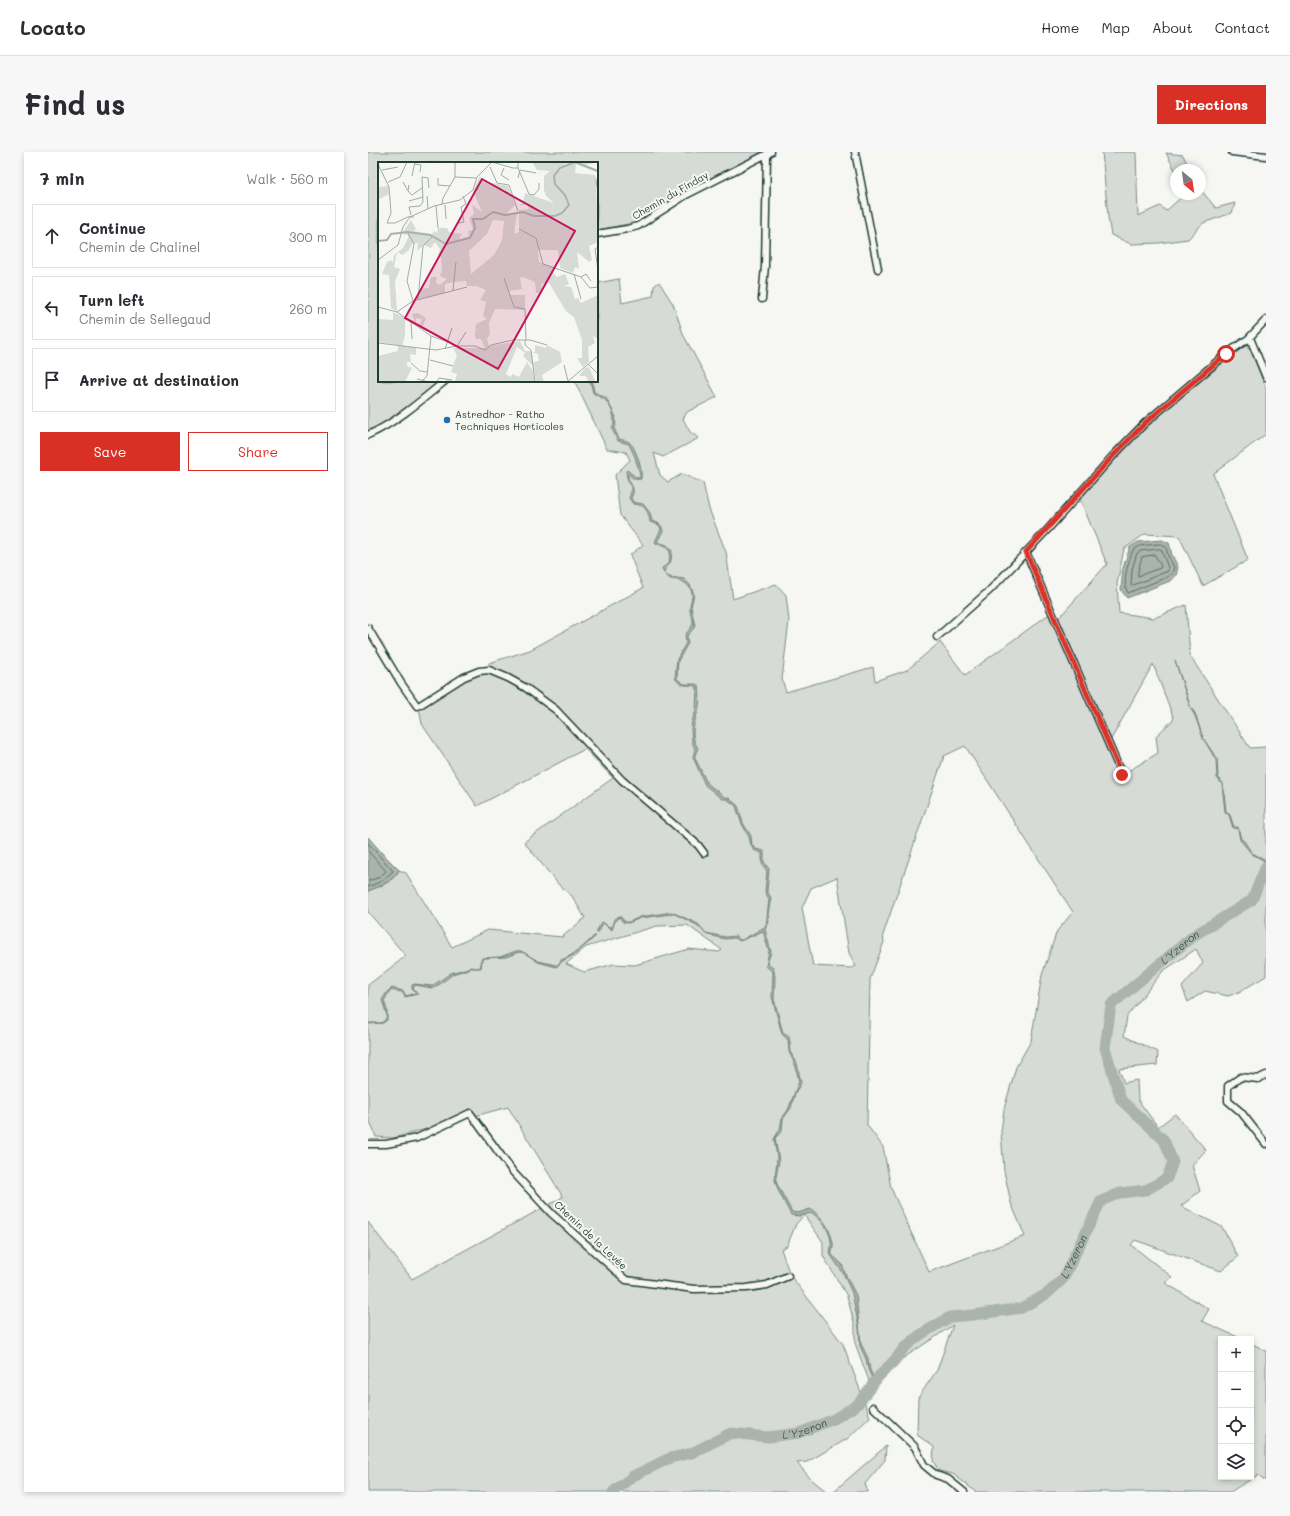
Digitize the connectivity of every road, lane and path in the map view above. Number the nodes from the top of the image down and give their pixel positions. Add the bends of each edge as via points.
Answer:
1 (855, 152) edge
2 (1232, 152) edge
3 (769, 153) edge
4 (1266, 156) edge
5 (598, 234) edge
6 (878, 269) dead end
7 (762, 299) dead end
8 (1266, 320) edge
9 (1250, 338) junction
10 (1266, 376) edge
11 (444, 382) edge
12 (368, 435) edge
13 (1026, 552) junction
14 (368, 628) edge
15 (937, 637) dead end
16 (1122, 775) dead end
17 (704, 853) dead end
18 (1266, 1075) edge
19 (368, 1144) edge
20 (1266, 1144) edge
21 (788, 1276) dead end
22 (874, 1407) dead end
23 (964, 1492) edge

1 - 6 street
2 - 4 street
3 - 5 street, Chemin du Finday via 686,195 638,226
3 - 7 street
8 - 9 street
9 - 10 street
9 - 13 street via 1220,359 1145,423
11 - 12 street
13 - 15 street via 977,603
13 - 16 street
14 - 17 street via 400,683 417,706 464,677 479,671 489,670 526,688 556,710 622,780
18 - 20 street via 1258,1079 1241,1077 1228,1086 1228,1101 1242,1112
19 - 21 street, Chemin de la Levée via 386,1144 417,1138 470,1113 513,1172 551,1213 626,1280 694,1289 747,1288 767,1285
22 - 23 street via 915,1447 924,1465 936,1476 948,1479

